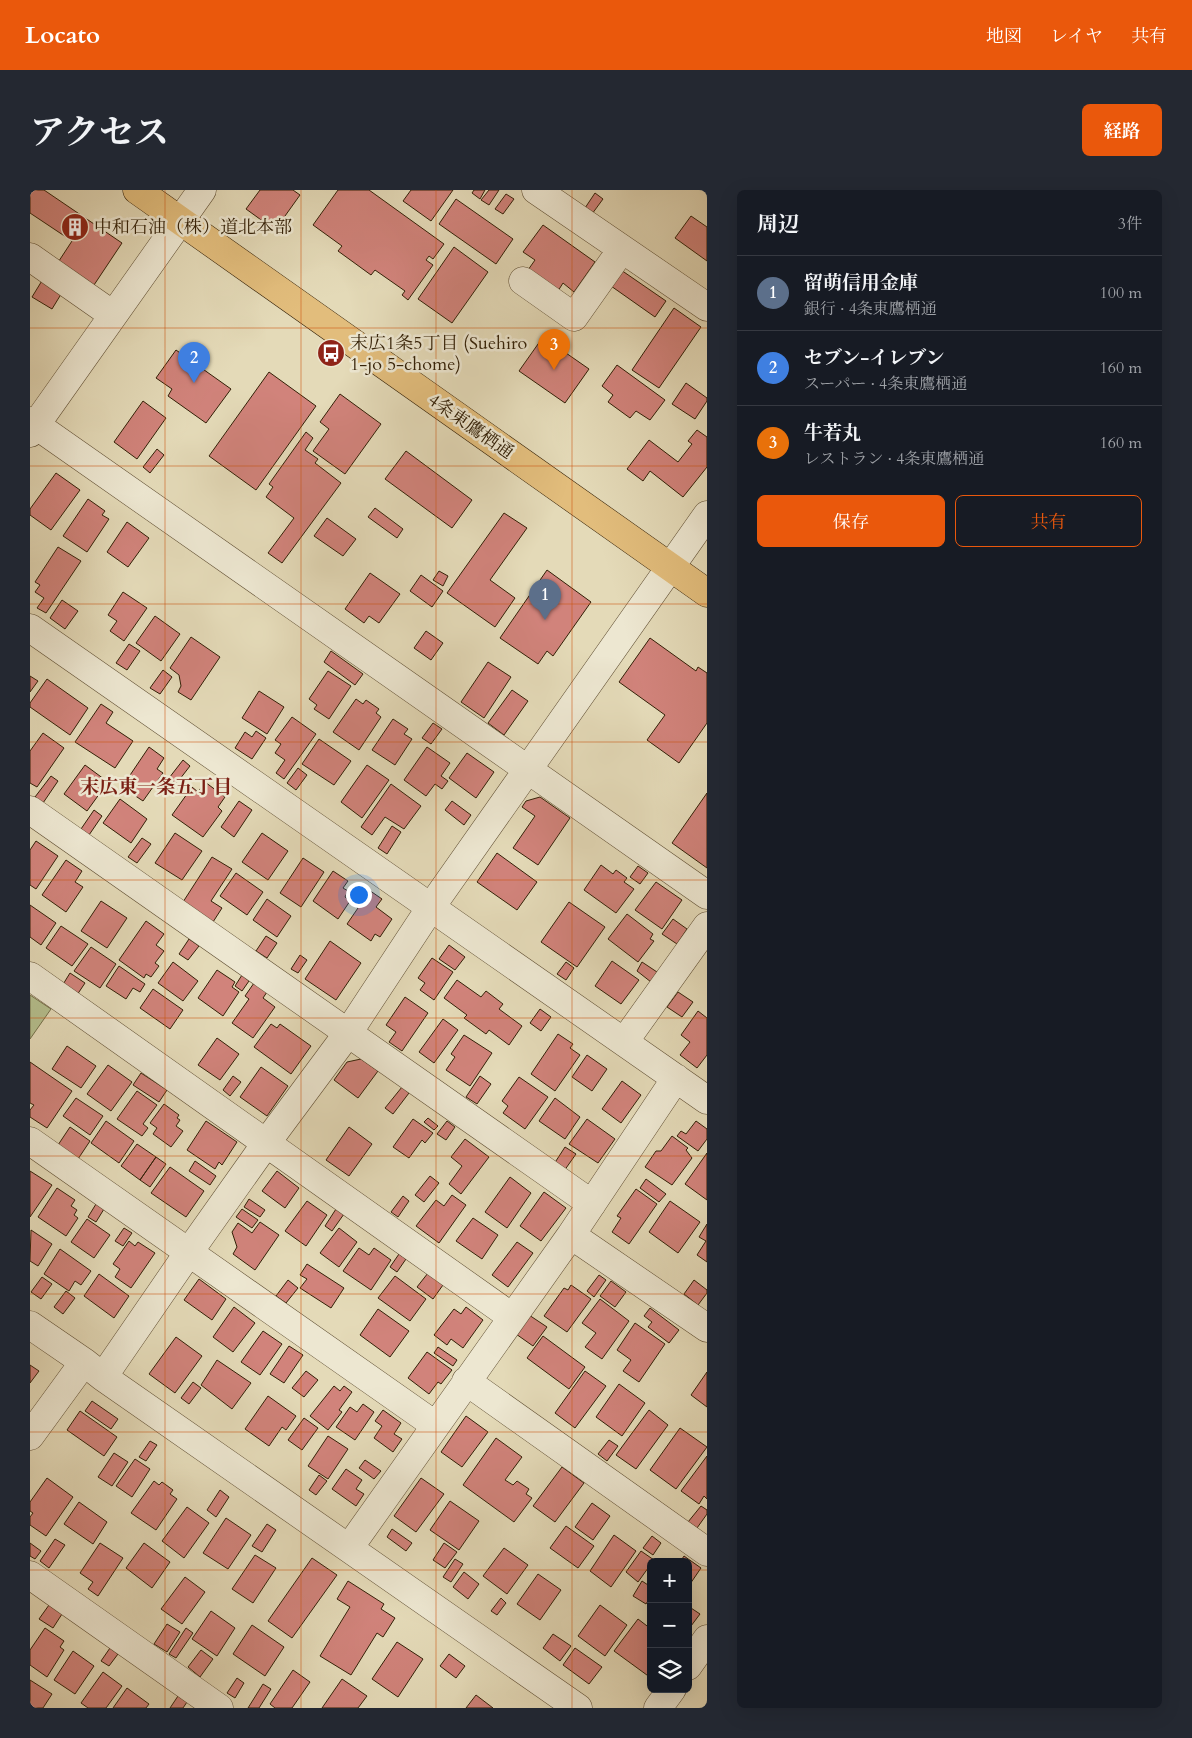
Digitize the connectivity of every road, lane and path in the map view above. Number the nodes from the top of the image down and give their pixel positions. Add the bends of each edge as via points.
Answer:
1 (137, 190) edge
2 (202, 190) edge
3 (536, 190) edge
4 (180, 220) junction
5 (622, 249) junction
6 (30, 257) edge
7 (523, 280) dead end
8 (707, 307) edge
9 (113, 315) junction
10 (32, 427) edge
11 (707, 515) edge
12 (671, 567) junction
13 (707, 593) edge
14 (30, 628) edge
15 (527, 770) junction
16 (30, 810) edge
17 (707, 894) edge
18 (431, 907) junction
19 (707, 926) edge
20 (30, 976) edge
21 (348, 1033) junction
22 (624, 1042) junction
23 (676, 1078) junction
24 (707, 1100) edge
25 (30, 1141) edge
26 (267, 1142) junction
27 (592, 1204) junction
28 (571, 1235) junction
29 (189, 1252) junction
30 (512, 1317) junction
31 (30, 1324) edge
32 (707, 1328) edge
33 (93, 1370) junction
34 (466, 1381) junction
35 (435, 1426) junction
36 (30, 1436) edge
37 (349, 1548) junction
38 (707, 1552) edge
39 (30, 1575) edge
40 (707, 1639) edge
41 (692, 1660) edge
42 (669, 1693) edge
43 (219, 1708) edge
44 (578, 1708) edge
45 (658, 1708) edge

1 - 4 highway, 4条東鷹栖通
2 - 4 street
3 - 5 street
4 - 9 street
4 - 12 highway, 4条東鷹栖通
5 - 7 street via 574,317
5 - 8 street
6 - 9 street
9 - 10 street
10 - 15 street
11 - 12 street
12 - 13 highway, 4条東鷹栖通
12 - 15 street
14 - 18 street
15 - 17 street
15 - 18 street
16 - 21 street
18 - 21 street
18 - 22 street
19 - 22 street
20 - 26 street
21 - 26 street
21 - 27 street
22 - 23 street
23 - 24 street
23 - 27 street
25 - 29 street
26 - 29 street
26 - 30 street
27 - 28 street
28 - 30 street
28 - 32 street
29 - 33 street
29 - 35 street
30 - 34 street
31 - 33 street
33 - 36 street
33 - 37 street
34 - 35 street
34 - 38 street
35 - 37 street
37 - 44 street
39 - 43 street
40 - 41 street
42 - 45 street

